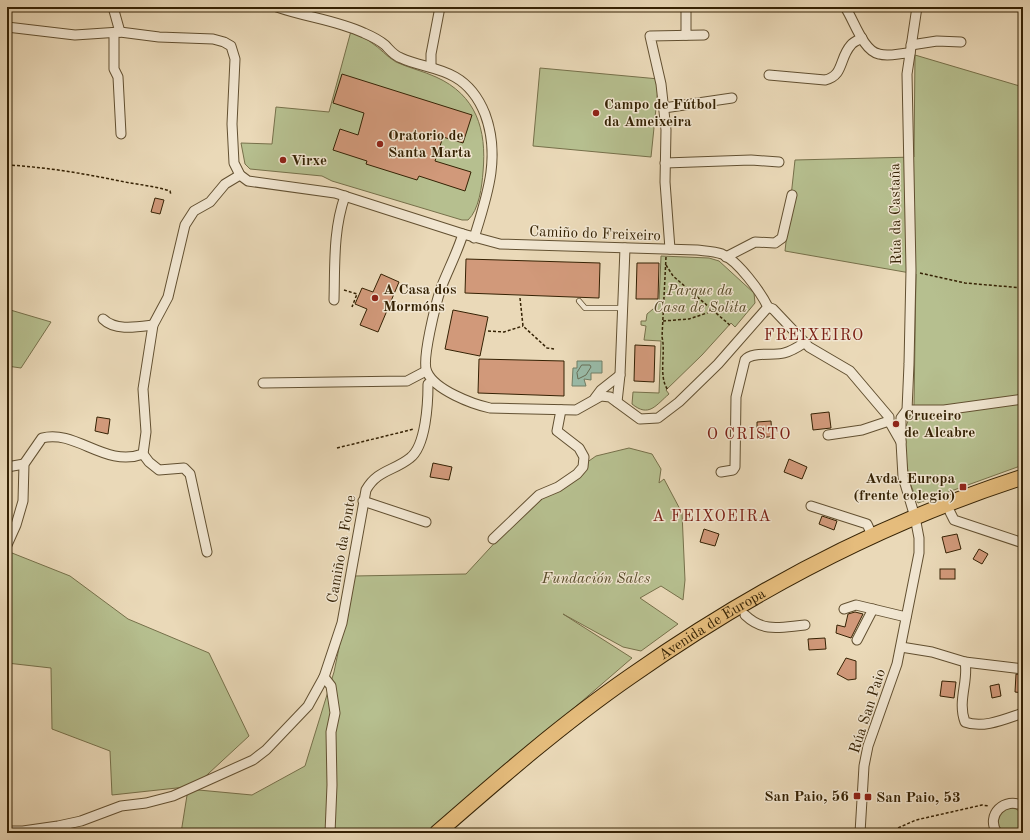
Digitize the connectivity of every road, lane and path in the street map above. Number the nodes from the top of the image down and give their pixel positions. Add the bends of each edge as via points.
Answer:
1 (113, 7) edge
2 (277, 7) edge
3 (440, 7) edge
4 (686, 7) edge
5 (845, 7) edge
6 (917, 7) edge
7 (7, 28) edge
8 (117, 33) junction
9 (686, 34) junction
10 (704, 35) dead end
11 (862, 38) junction
12 (961, 42) dead end
13 (910, 49) junction
14 (431, 67) junction
15 (769, 75) dead end
16 (732, 98) dead end
17 (664, 108) junction
18 (121, 134) dead end
19 (779, 162) dead end
20 (665, 163) junction
21 (7, 165) edge
22 (240, 174) junction
23 (171, 195) dead end
24 (792, 195) dead end
25 (345, 196) junction
26 (463, 234) junction
27 (474, 238) junction
28 (624, 248) junction
29 (668, 252) junction
30 (726, 257) junction
31 (665, 265) junction
32 (911, 270) junction
33 (334, 287) junction
34 (1023, 288) edge
35 (520, 298) dead end
36 (334, 300) dead end
37 (579, 301) dead end
38 (352, 307) dead end
39 (768, 307) junction
40 (622, 308) junction
41 (714, 311) junction
42 (103, 319) dead end
43 (663, 321) junction
44 (153, 324) junction
45 (523, 326) junction
46 (731, 326) dead end
47 (488, 331) dead end
48 (804, 343) junction
49 (554, 349) dead end
50 (426, 371) junction
51 (620, 375) junction
52 (432, 381) junction
53 (263, 383) dead end
54 (668, 390) dead end
55 (595, 398) junction
56 (614, 399) junction
57 (1023, 399) edge
58 (561, 410) junction
59 (907, 410) junction
60 (901, 418) junction
61 (889, 419) junction
62 (424, 428) junction
63 (828, 434) dead end
64 (901, 442) junction
65 (337, 448) dead end
66 (143, 454) junction
67 (24, 464) junction
68 (7, 467) edge
69 (721, 472) dead end
70 (1023, 477) edge
71 (1023, 486) edge
72 (363, 501) junction
73 (811, 506) dead end
74 (950, 512) junction
75 (916, 521) junction
76 (426, 522) dead end
77 (872, 535) junction
78 (493, 539) dead end
79 (1023, 544) edge
80 (7, 545) edge
81 (207, 552) dead end
82 (844, 609) dead end
83 (873, 609) junction
84 (745, 614) junction
85 (906, 617) junction
86 (805, 625) dead end
87 (857, 640) dead end
88 (900, 647) junction
89 (965, 662) junction
90 (1023, 669) edge
91 (324, 677) junction
92 (1023, 713) edge
93 (1023, 806) edge
94 (999, 808) junction
95 (11, 832) edge
96 (330, 833) edge
97 (437, 833) edge
98 (451, 833) edge
99 (860, 833) edge
100 (879, 833) edge
101 (997, 833) edge

1 - 8 street
2 - 14 street via 363,32 384,44 399,58
3 - 14 street
4 - 9 street
5 - 11 street
6 - 13 street, Rúa da Castaña
7 - 8 street via 75,35
8 - 18 street via 114,69 118,77
8 - 22 street via 214,39 231,46 235,58 233,149 234,163
9 - 10 street
9 - 17 street via 650,36
11 - 13 street via 871,51 878,54
11 - 15 street via 851,44 836,76 831,79
12 - 13 street via 937,41
13 - 32 street, Rúa da Castaña via 907,74
14 - 27 street via 454,76 471,90 482,106 490,129 493,144 492,172
16 - 17 street
17 - 20 street
19 - 20 street via 751,160
20 - 29 street
21 - 23 path via 57,169 158,187 170,191
22 - 25 street, Camiño do Freixeiro via 258,183 317,189
22 - 44 street via 225,184 210,202 194,211 185,225 168,298
24 - 30 street via 782,238 776,243 755,242
25 - 26 street, Camiño do Freixeiro
25 - 33 street via 338,220
26 - 27 street, Camiño do Freixeiro
26 - 50 street via 438,297 425,358
27 - 28 street, Camiño do Freixeiro via 500,244
28 - 29 street, Camiño do Freixeiro
28 - 40 street
29 - 30 street, Camiño do Freixeiro via 709,251
29 - 31 path
30 - 39 street, Camiño do Freixeiro via 762,294
31 - 41 path via 672,276
31 - 43 path
32 - 34 path via 966,283
32 - 59 street, Rúa da Castaña
33 - 36 street
33 - 38 path via 357,294
35 - 45 path
37 - 40 lane via 585,308
39 - 48 street, Camiño do Freixeiro via 773,309
39 - 56 street via 718,364 664,415 652,420 640,419
40 - 51 street
41 - 43 path via 689,319
41 - 46 path
42 - 44 street via 114,326
43 - 54 path via 663,382
44 - 66 street via 142,389 146,432
45 - 47 path via 504,332
45 - 49 path via 547,348
48 - 61 street, Camiño do Freixeiro via 850,371
48 - 69 street via 784,353 750,356 745,360 736,397 735,467 733,470
50 - 52 street
50 - 53 street via 408,381
51 - 55 street
51 - 56 street
52 - 58 street via 447,391 485,407
52 - 62 street, Camiño da Fonte via 428,384
55 - 56 street via 601,396
55 - 58 street via 576,410
57 - 59 street via 944,410
58 - 78 street via 557,431 579,448 584,457 583,467 558,487 539,495
59 - 60 street
60 - 61 street
60 - 64 street
61 - 63 street via 862,430
61 - 64 street, Camiño do Freixeiro
62 - 65 path
62 - 72 street, Camiño da Fonte via 417,452 410,459 377,475 370,483
64 - 75 street via 903,477
66 - 67 street via 134,457 109,456 68,440 48,436 37,443
66 - 81 street via 160,470 184,468 190,474
67 - 68 street
67 - 80 street via 23,501
70 - 75 main road, Avenida de Europa via 986,489
71 - 74 main road, Avenida de Europa
72 - 76 street
72 - 91 street, Camiño da Fonte via 342,623
73 - 77 street via 866,524
74 - 75 main road, Avenida de Europa
74 - 79 street via 954,520 1009,537
75 - 77 main road, Avenida de Europa
75 - 84 main road, Avenida de Europa
75 - 85 street, Rúa San Paio via 919,553
77 - 97 main road, Avenida de Europa via 738,607 631,676 533,751
82 - 83 street via 856,605
83 - 85 street
83 - 87 street
84 - 86 street via 760,626 770,628
84 - 98 main road, Avenida de Europa via 711,634 599,711 530,765
85 - 88 street, Rúa San Paio
88 - 89 street via 932,652
88 - 99 street, Rúa San Paio via 868,746 864,766
89 - 90 street
89 - 92 street via 962,693 962,714 965,722 983,725
91 - 95 street, Camiño da Fonte via 308,706 253,760 174,796 121,806 81,821
91 - 96 street via 331,686 336,713 331,732
93 - 94 street via 1011,802
94 - 100 path via 982,805 916,820 889,832
94 - 101 street via 993,818

